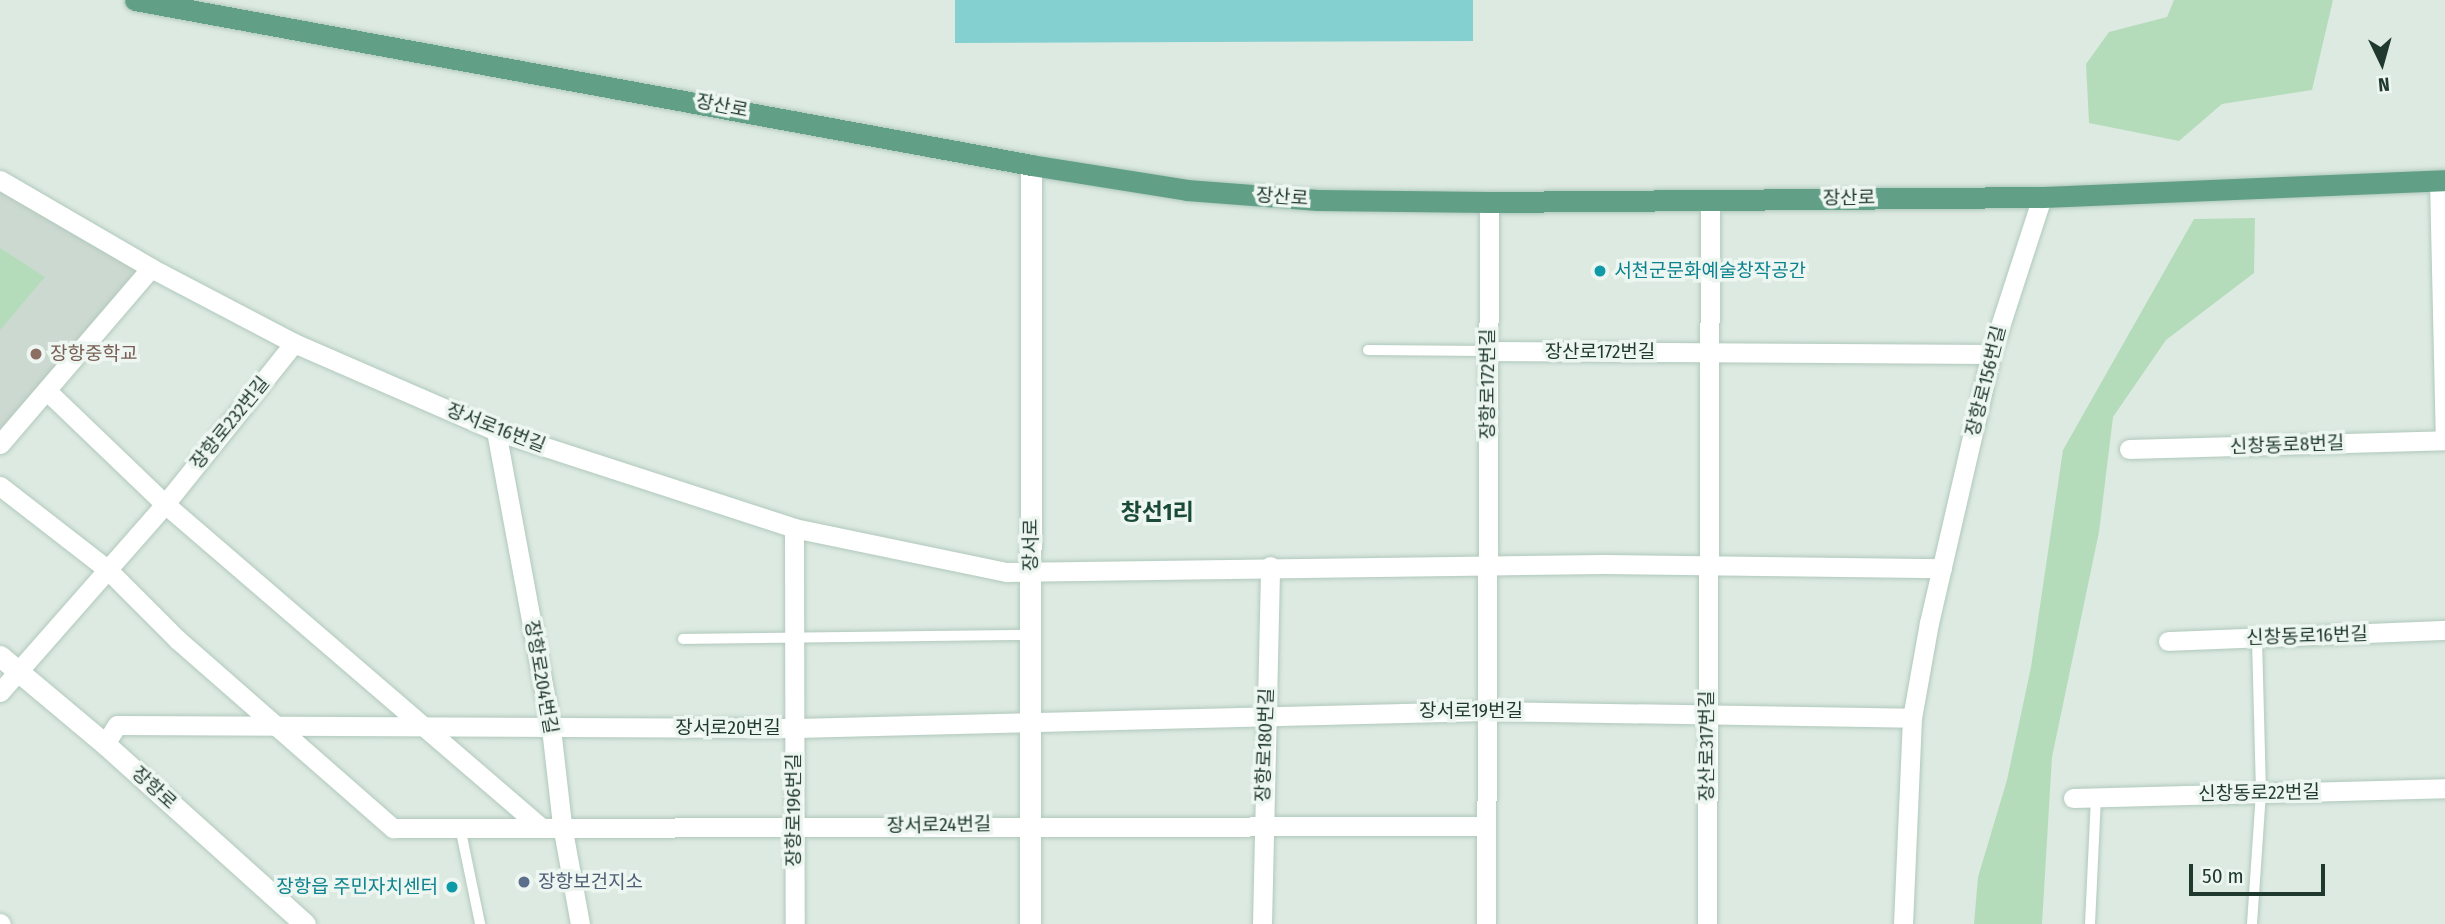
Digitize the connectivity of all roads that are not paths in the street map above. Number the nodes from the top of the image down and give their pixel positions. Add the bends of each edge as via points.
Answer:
1 (135, 0) edge
2 (1031, 165) junction
3 (0, 180) edge
4 (2442, 180) edge
5 (2042, 197) junction
6 (1710, 200) junction
7 (1489, 202) junction
8 (151, 268) junction
9 (295, 344) junction
10 (1368, 351) dead end
11 (1488, 351) junction
12 (1712, 352) junction
13 (1991, 354) junction
14 (47, 391) junction
15 (496, 430) junction
16 (2445, 435) edge
17 (2445, 440) edge
18 (0, 444) edge
19 (2129, 449) dead end
20 (0, 486) edge
21 (165, 503) junction
22 (794, 528) junction
23 (1270, 566) junction
24 (1486, 566) junction
25 (1708, 568) junction
26 (1942, 568) junction
27 (107, 569) junction
28 (1031, 572) junction
29 (2445, 630) edge
30 (1030, 635) junction
31 (794, 636) junction
32 (2257, 638) junction
33 (684, 639) dead end
34 (2168, 641) dead end
35 (0, 656) edge
36 (18, 671) junction
37 (0, 692) edge
38 (1486, 711) junction
39 (1706, 712) junction
40 (1267, 713) junction
41 (1912, 718) junction
42 (1030, 725) junction
43 (551, 728) junction
44 (795, 728) junction
45 (283, 729) junction
46 (427, 730) junction
47 (105, 744) junction
48 (2445, 788) edge
49 (2261, 792) junction
50 (2073, 797) dead end
51 (2096, 797) junction
52 (1030, 824) junction
53 (562, 825) junction
54 (1486, 825) junction
55 (540, 826) junction
56 (1262, 826) junction
57 (460, 827) junction
58 (794, 828) junction
59 (305, 924) edge
60 (480, 924) edge
61 (580, 924) edge
62 (794, 924) edge
63 (1030, 924) edge
64 (1262, 924) edge
65 (1486, 924) edge
66 (1707, 924) edge
67 (1903, 924) edge
68 (2090, 924) edge
69 (2252, 924) edge

1 - 2 main road, 장산로
2 - 7 main road, 장산로 via 1186,190 1318,200
2 - 28 main road, 장서로
3 - 8 street, 장서로16번길
4 - 5 main road, 장산로
4 - 16 street
5 - 6 main road, 장산로
5 - 13 street, 장항로156번길
6 - 7 main road, 장산로
6 - 12 street, 장산로317번길
7 - 11 street, 장항로172번길
8 - 9 street, 장서로16번길
8 - 14 street
9 - 15 street, 장서로16번길
9 - 21 street, 장항로232번길
10 - 11 lane
11 - 12 street, 장산로172번길
11 - 24 street, 장항로172번길
12 - 13 street
12 - 25 street, 장산로317번길
13 - 26 street, 장항로156번길
14 - 18 street
14 - 21 street
15 - 22 street, 장서로16번길
15 - 43 street, 장항로204번길
17 - 19 street, 신창동로8번길
20 - 27 street
21 - 27 street, 장항로232번길
21 - 46 street
22 - 28 street, 장서로16번길 via 1006,572
22 - 31 street, 장항로196번길
23 - 24 street, 장서로16번길
23 - 28 street, 장서로16번길
23 - 40 street, 장항로180번길
24 - 25 street
24 - 38 street, 장항로172번길
25 - 26 street
25 - 39 street, 장산로317번길
26 - 41 street, 장항로156번길
27 - 36 street, 장항로232번길
27 - 45 street via 178,640
28 - 30 main road, 장서로
29 - 32 street, 신창동로16번길
30 - 31 lane
30 - 42 main road, 장서로
31 - 33 lane
31 - 44 street, 장항로196번길
32 - 34 street, 신창동로16번길
32 - 49 lane
35 - 36 main road, 장항로
36 - 37 street, 장항로232번길
36 - 47 main road, 장항로
38 - 39 street, 장서로19번길
38 - 40 street, 장서로19번길
38 - 54 street, 장항로172번길
39 - 41 street, 장서로19번길
39 - 66 street, 장산로317번길
40 - 42 street, 장서로19번길
40 - 56 street, 장항로180번길
41 - 67 street, 장항로156번길
42 - 44 street, 장서로20번길
42 - 52 main road, 장서로
43 - 44 street, 장서로20번길
43 - 46 street, 장서로20번길
43 - 53 street, 장항로204번길
44 - 58 street, 장항로196번길
45 - 46 street, 장서로20번길
45 - 47 street, 장서로20번길 via 117,725
45 - 57 street, 장서로24번길 via 393,828
46 - 55 street
47 - 59 main road, 장항로
48 - 49 street, 신창동로22번길
49 - 51 street, 신창동로22번길
49 - 69 lane
50 - 51 street, 신창동로22번길
51 - 68 lane
52 - 56 street, 장서로24번길
52 - 58 street, 장서로24번길
52 - 63 main road, 장서로
53 - 55 street, 장서로24번길
53 - 58 street, 장서로24번길
53 - 61 street, 장항로204번길
54 - 56 street, 장서로24번길
54 - 65 street, 장항로172번길
55 - 57 street, 장서로24번길
56 - 64 street, 장항로180번길
57 - 60 lane
58 - 62 street, 장항로196번길

